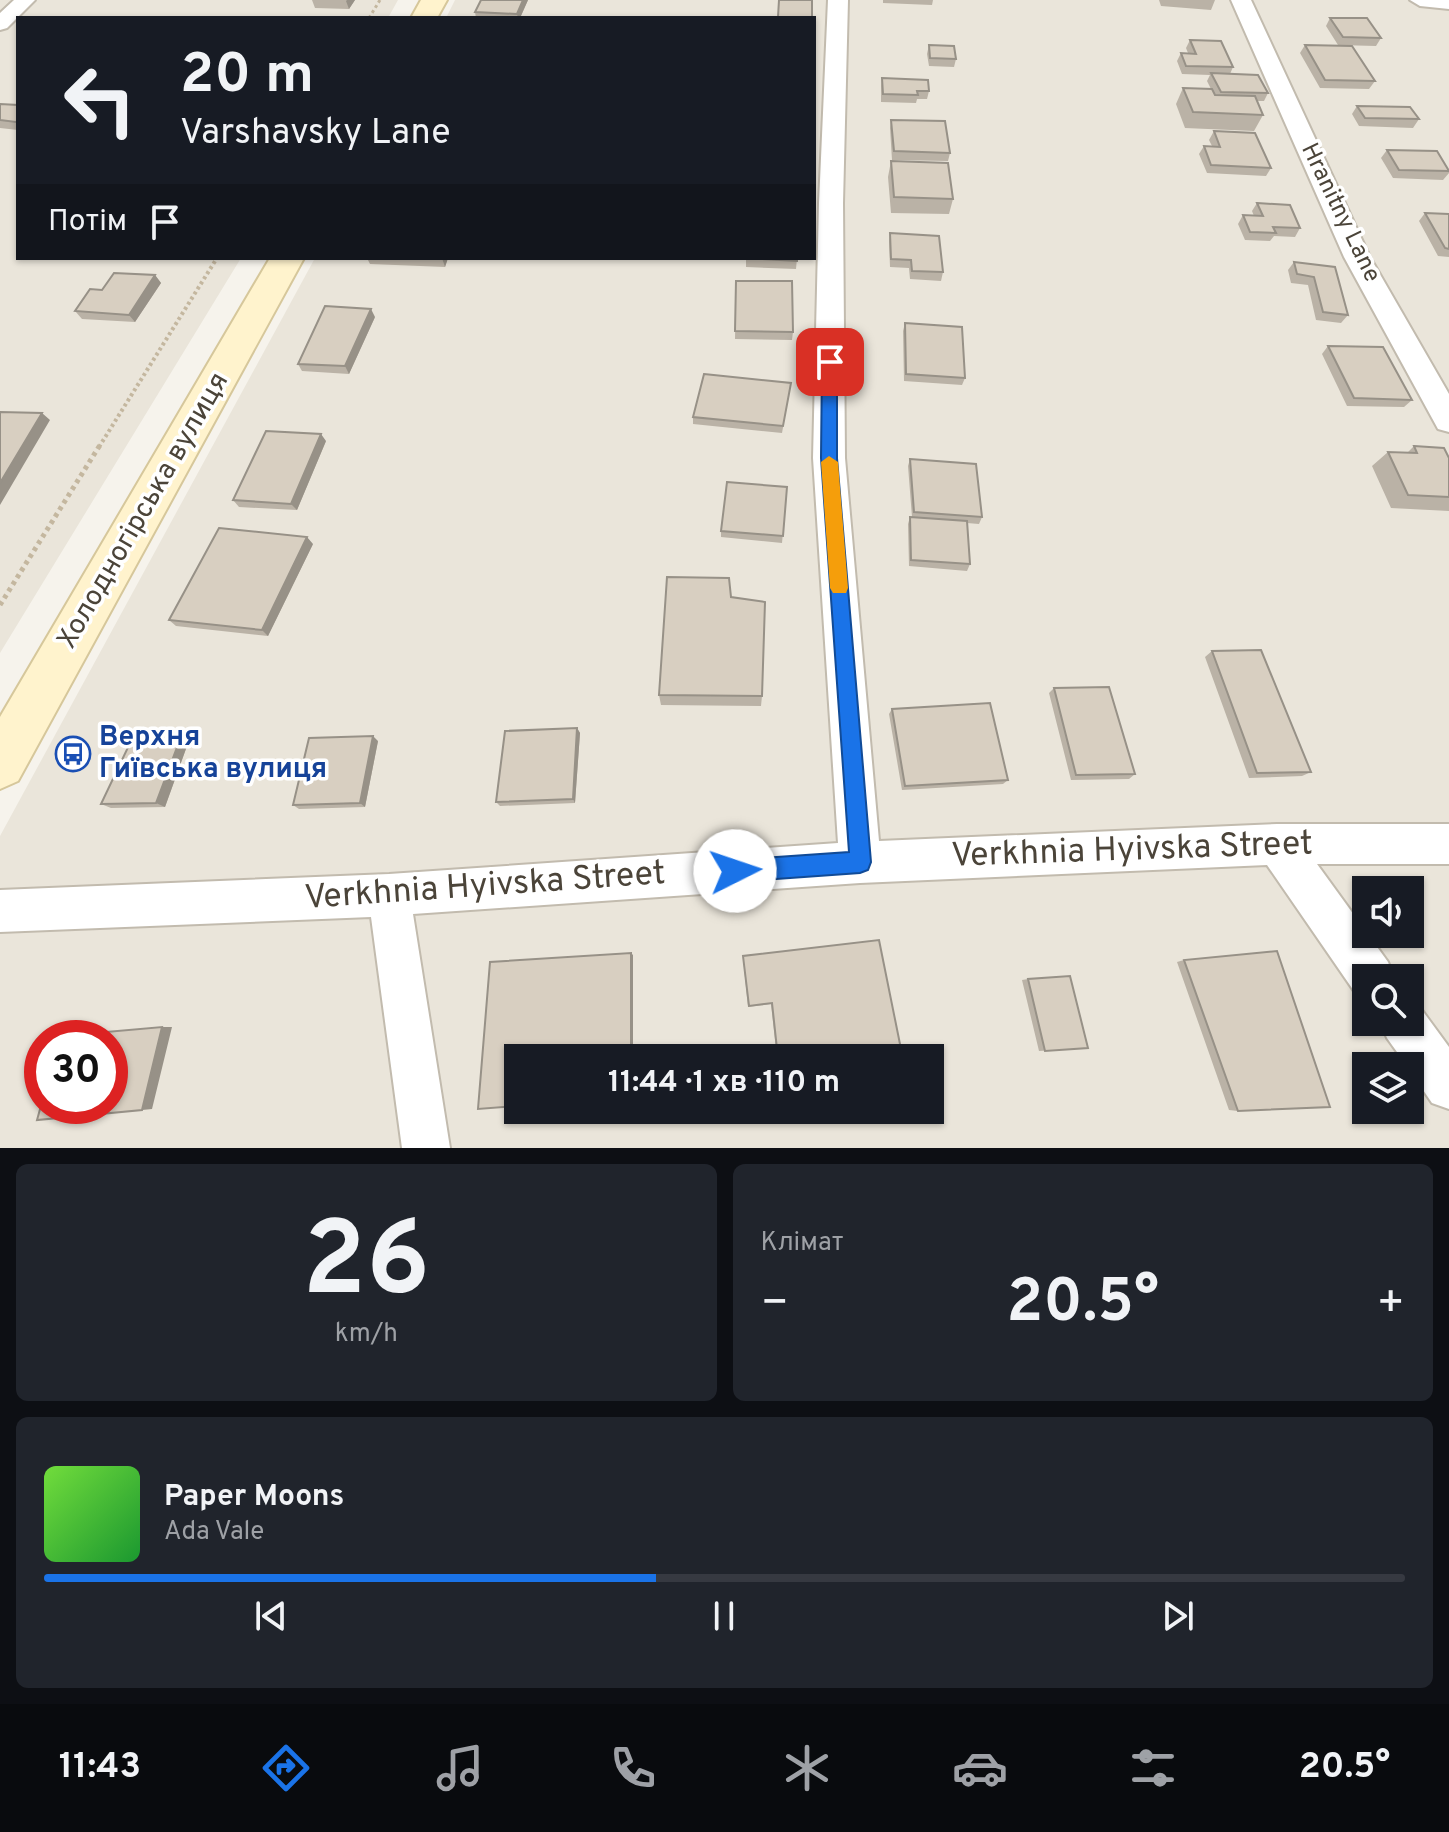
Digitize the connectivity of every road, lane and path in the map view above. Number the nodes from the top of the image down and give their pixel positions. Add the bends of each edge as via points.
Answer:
1 (25, 0) edge
2 (838, 0) edge
3 (1241, 0) edge
4 (1420, 0) edge
5 (1449, 3) edge
6 (0, 24) edge
7 (216, 260) edge
8 (286, 260) edge
9 (1449, 421) edge
10 (0, 605) edge
11 (0, 764) edge
12 (1277, 844) junction
13 (1449, 844) edge
14 (860, 862) junction
15 (389, 895) junction
16 (0, 911) edge
17 (1362, 964) edge
18 (1413, 1036) edge
19 (1449, 1086) edge
20 (426, 1148) edge

1 - 6 street
2 - 14 street via 829,458
3 - 9 street, Hranitny Lane via 1357,257
4 - 5 street
7 - 10 path
8 - 11 main road, Холодногірська вулиця
12 - 13 street, Verkhnia Hyivska Street
12 - 14 street, Verkhnia Hyivska Street
12 - 17 street
14 - 15 street, Verkhnia Hyivska Street
15 - 16 street, Verkhnia Hyivska Street
15 - 20 street
18 - 19 street

